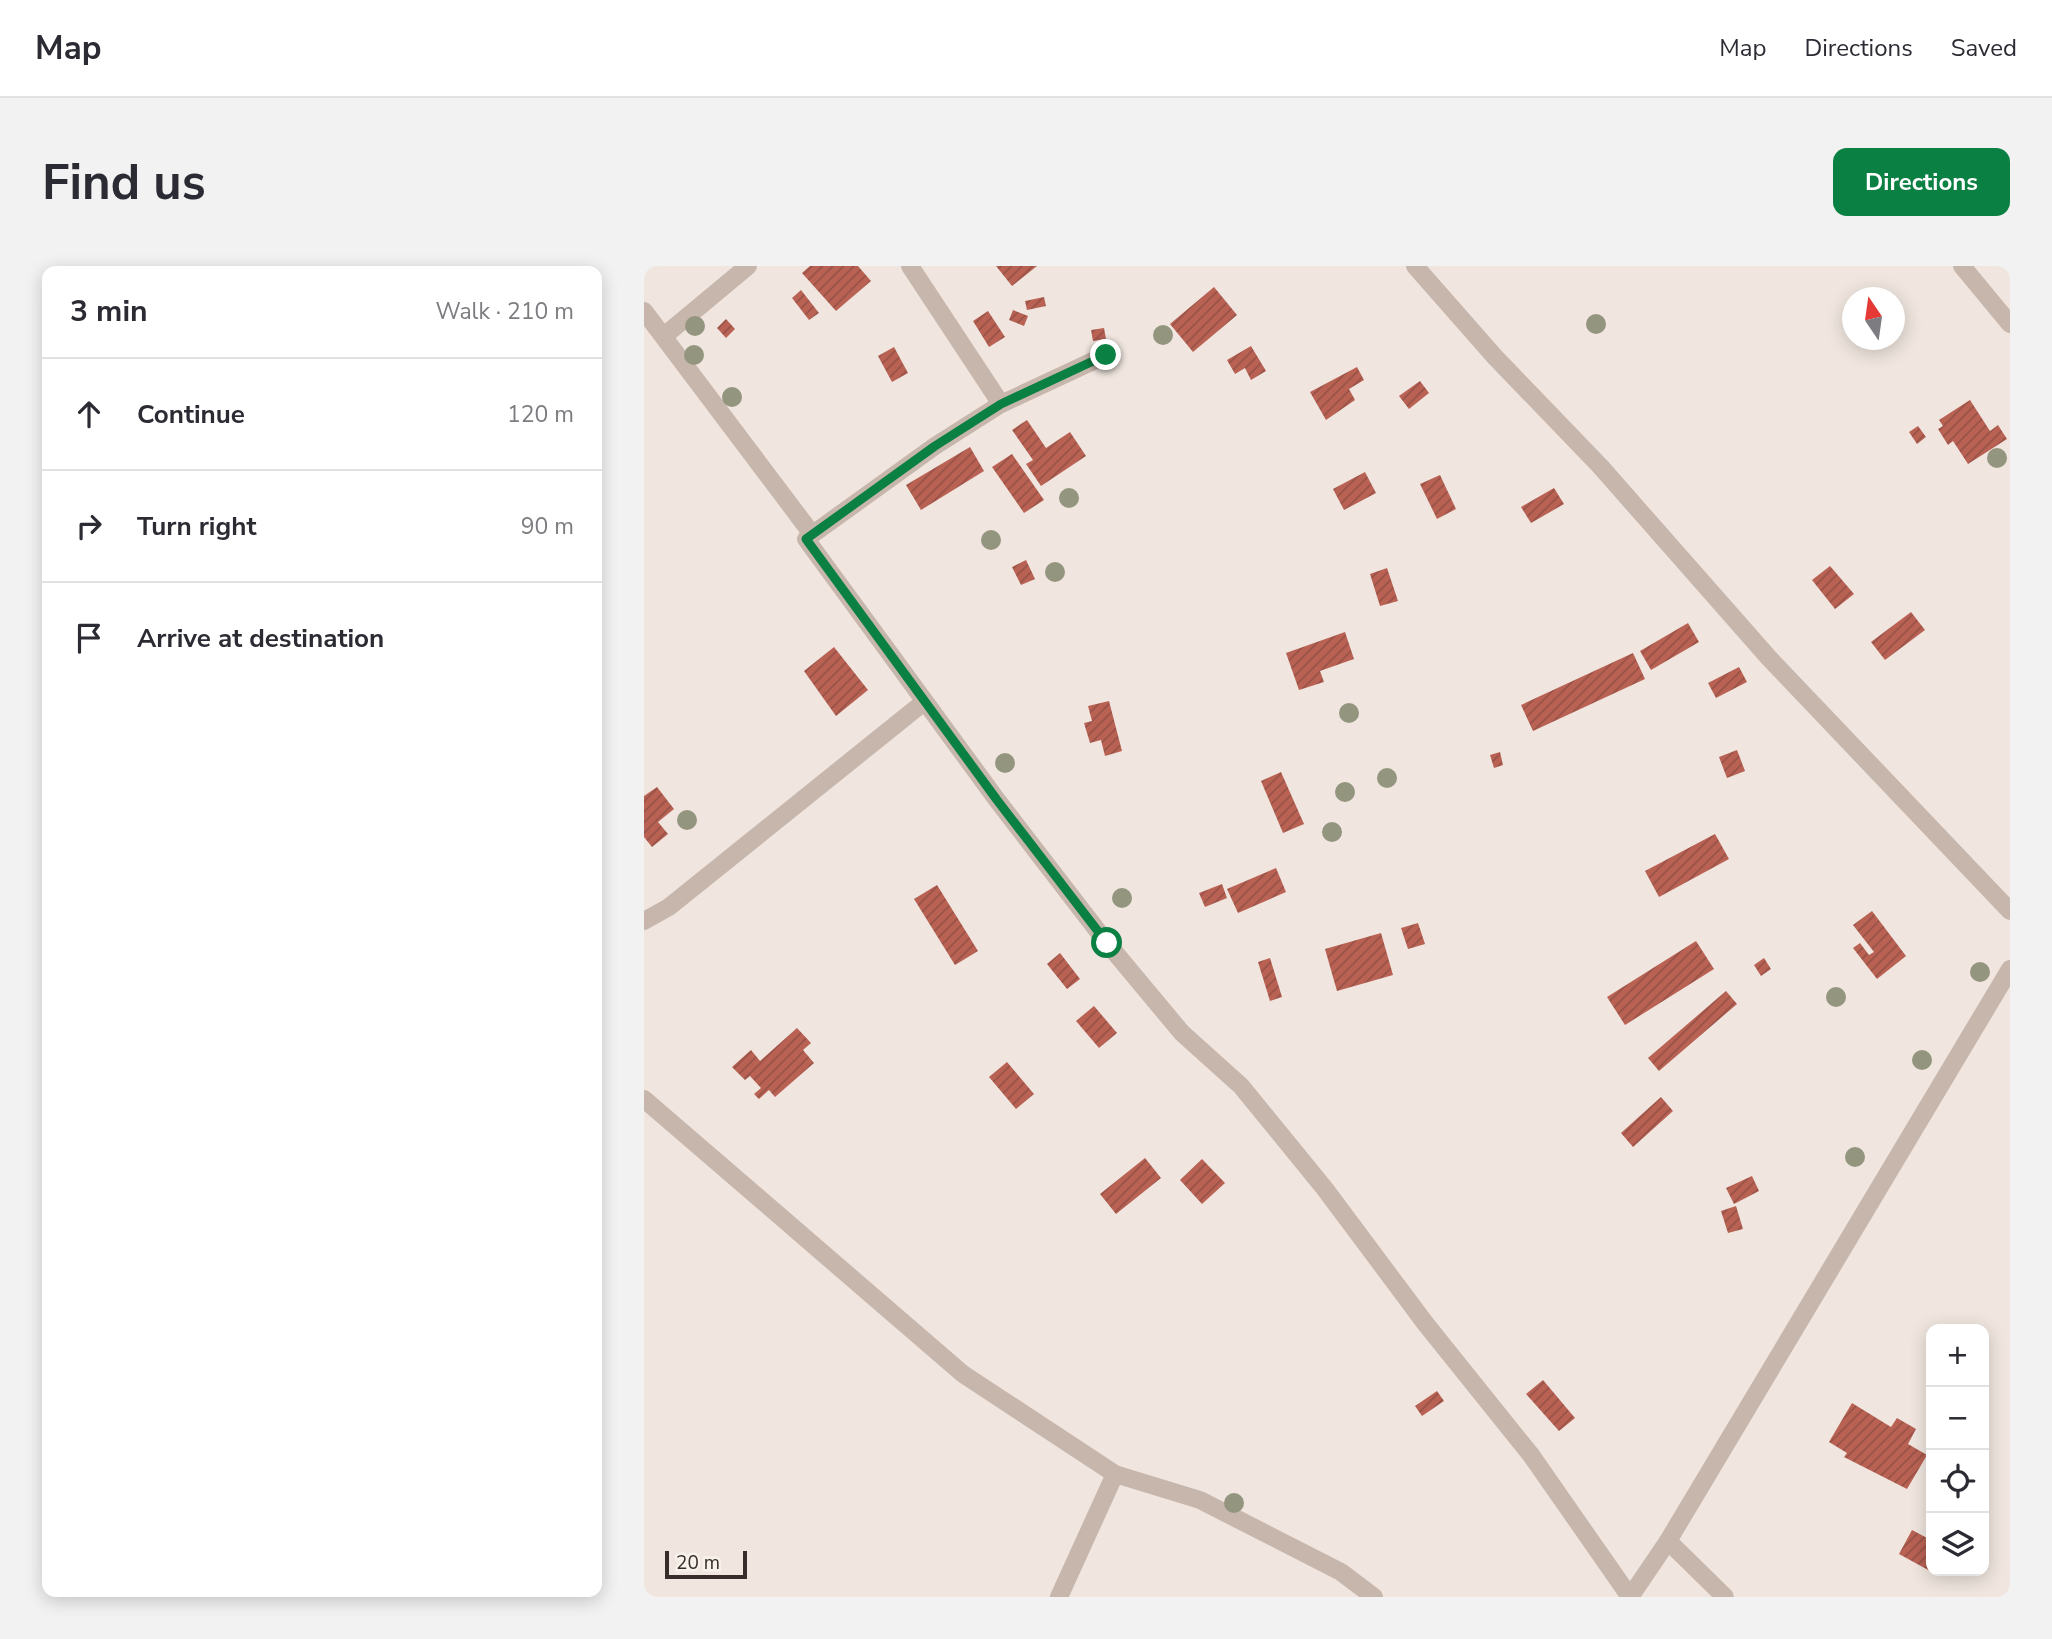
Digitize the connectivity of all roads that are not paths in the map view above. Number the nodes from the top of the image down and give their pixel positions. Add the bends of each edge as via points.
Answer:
1 (748, 266) edge
2 (910, 266) edge
3 (1415, 266) edge
4 (1962, 266) edge
5 (644, 311) edge
6 (2010, 324) edge
7 (664, 336) junction
8 (1106, 355) dead end
9 (1001, 404) junction
10 (812, 534) junction
11 (924, 702) junction
12 (2010, 912) edge
13 (644, 921) edge
14 (2010, 969) edge
15 (644, 1098) edge
16 (1115, 1474) junction
17 (1668, 1541) junction
18 (1059, 1597) edge
19 (1374, 1597) edge
20 (1630, 1597) edge
21 (1725, 1597) edge

1 - 7 street
2 - 9 street
3 - 12 street via 1769,658
4 - 6 street
5 - 7 street
7 - 10 street
8 - 9 street
9 - 10 street
10 - 11 street via 806,539
11 - 13 street via 669,906
11 - 20 street via 1107,943 1182,1033 1241,1086 1325,1189 1531,1455
14 - 17 street
15 - 16 street via 962,1374
16 - 18 street
16 - 19 street via 1200,1500 1341,1572
17 - 20 street
17 - 21 street

